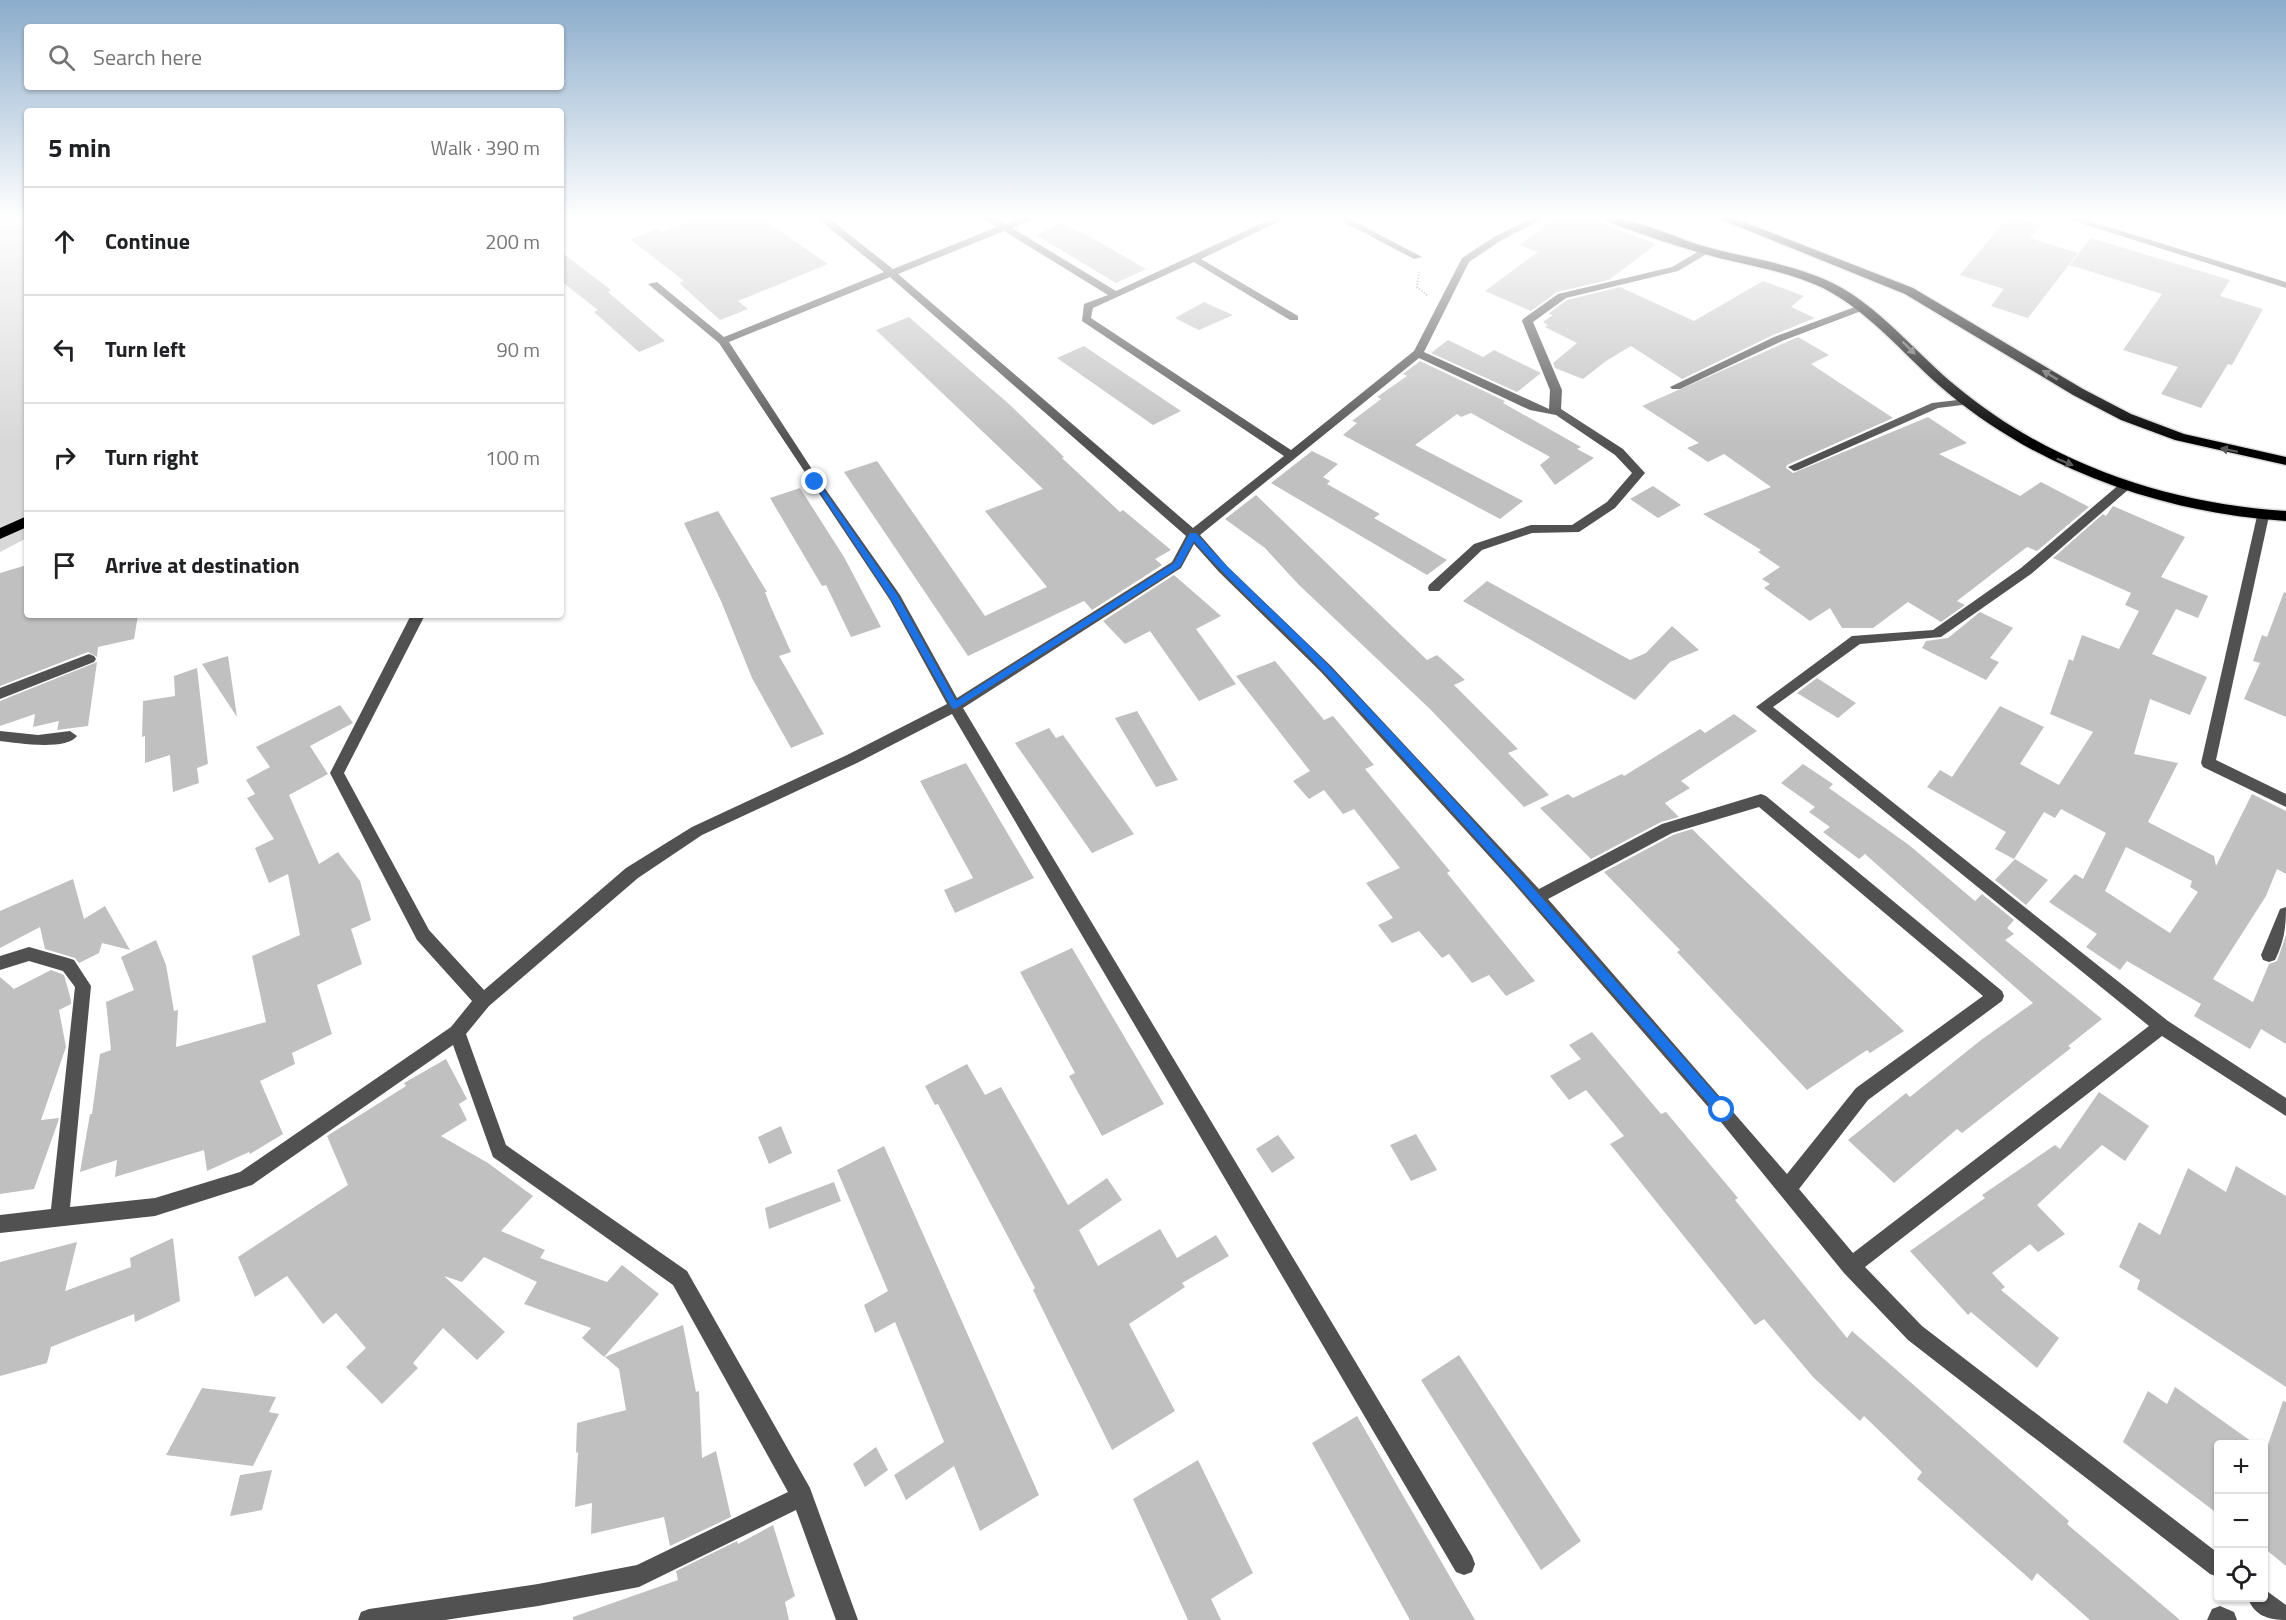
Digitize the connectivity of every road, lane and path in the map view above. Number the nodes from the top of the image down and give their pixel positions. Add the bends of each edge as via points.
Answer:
1 (664, 293) edge
2 (839, 293) edge
3 (914, 293) edge
4 (1112, 293) edge
5 (1121, 293) edge
6 (1251, 293) edge
7 (1424, 293) edge
8 (1449, 293) edge
9 (1576, 293) edge
10 (1840, 293) edge
11 (1912, 293) edge
12 (1116, 295) junction
13 (1442, 307) junction
14 (1860, 308) junction
15 (1294, 318) dead end
16 (723, 340) junction
17 (1418, 353) junction
18 (1676, 387) dead end
19 (1966, 402) junction
20 (1552, 413) dead end
21 (1291, 455) junction
22 (2286, 461) edge
23 (1794, 467) dead end
24 (2125, 486) junction
25 (2263, 516) junction
26 (2286, 516) edge
27 (24, 522) edge
28 (0, 534) edge
29 (1193, 535) junction
30 (1434, 588) dead end
31 (416, 618) edge
32 (89, 659) dead end
33 (0, 694) edge
34 (955, 706) junction
35 (0, 736) edge
36 (70, 736) dead end
37 (2286, 801) edge
38 (1536, 898) junction
39 (2286, 914) edge
40 (2269, 955) dead end
41 (0, 963) edge
42 (483, 1001) junction
43 (2162, 1026) junction
44 (457, 1032) junction
45 (2286, 1108) edge
46 (1787, 1189) junction
47 (59, 1218) junction
48 (0, 1224) edge
49 (1851, 1266) junction
50 (802, 1496) junction
51 (2214, 1563) edge
52 (1464, 1564) dead end
53 (2264, 1602) edge
54 (2286, 1618) edge
55 (369, 1620) edge
56 (847, 1620) edge
57 (2218, 1620) edge
58 (2226, 1620) edge

1 - 16 street
2 - 16 street
3 - 29 street
4 - 12 street
5 - 12 street
6 - 15 street
7 - 13 path
8 - 13 street
9 - 30 street via 1562,296 1527,321 1556,390 1555,410 1619,452 1639,473 1611,505 1575,529 1531,530 1478,548
10 - 14 highway
22 -> 11 highway via 2180,437 2126,417
12 - 21 street via 1088,306 1086,319
13 - 17 street
14 - 18 street via 1778,339
14 -> 19 highway via 1903,342
16 - 34 street via 895,598
17 - 20 street
17 - 21 street
19 - 23 street via 1936,405
19 -> 24 highway via 2057,458
21 - 29 street
24 - 25 highway
24 - 43 street via 2026,571 1936,634 1857,639 1763,707
25 - 26 highway
25 - 37 street via 2208,763
27 - 28 highway
29 - 34 street via 1177,565
29 - 38 street via 1222,569 1326,669
31 - 42 street via 337,773 423,935
32 - 33 street
34 - 42 street via 697,831 632,873
34 - 52 street
35 - 36 street via 38,740
38 - 46 street
38 - 46 street via 1667,828 1761,800 1996,996 1862,1094
39 - 40 street
41 - 47 street via 29,954 68,965 83,986
42 - 44 street
43 - 45 street
43 - 49 street
44 - 47 street via 245,1179 155,1207
44 - 50 street via 500,1151 680,1278
46 - 49 street
47 - 48 street
49 - 51 street via 1915,1333
50 - 55 street via 639,1576
50 - 56 street
53 - 54 street
57 - 58 street

